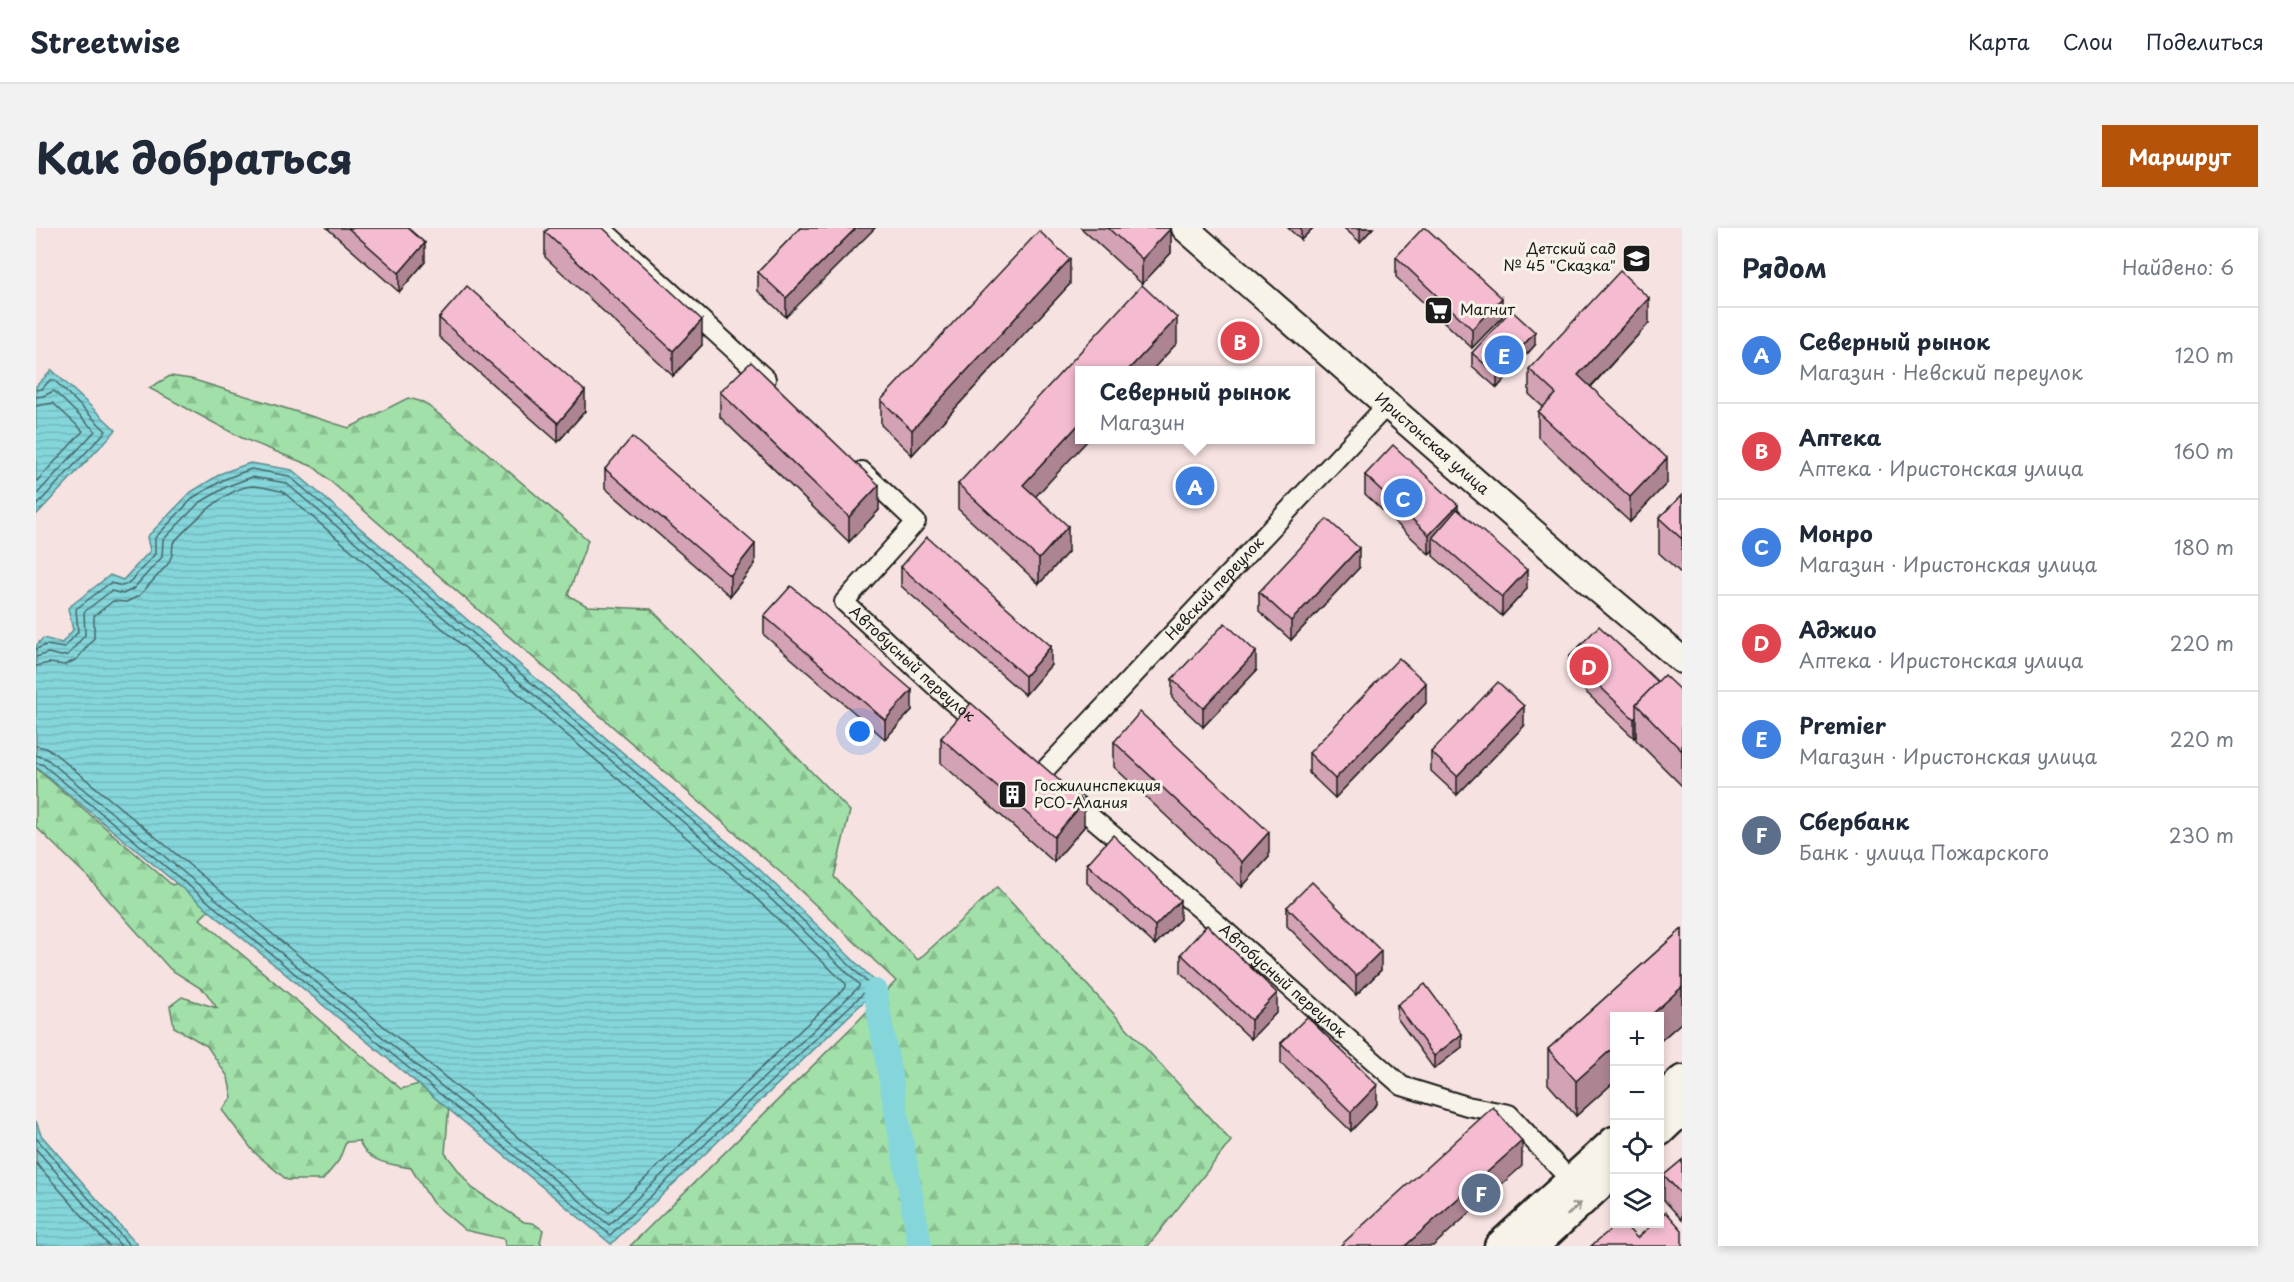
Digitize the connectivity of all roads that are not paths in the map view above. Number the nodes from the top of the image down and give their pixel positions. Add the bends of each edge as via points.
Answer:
1 (601, 228) edge
2 (1185, 228) edge
3 (783, 395) edge
4 (1387, 405) junction
5 (849, 459) edge
6 (1682, 660) edge
7 (996, 737) edge
8 (1037, 770) joint
9 (1682, 1080) edge
10 (1664, 1096) edge
11 (1682, 1110) edge
12 (1664, 1126) edge
13 (1610, 1146) edge
14 (1612, 1174) edge
15 (1572, 1181) junction
16 (1499, 1246) edge
17 (1534, 1246) edge

1 - 3 street
2 - 4 main road, Иристонская улица
4 - 6 main road, Иристонская улица
4 - 8 street, Невский переулок
5 - 7 street, Автобусный переулок via 916,522 844,602
8 - 15 street, Автобусный переулок via 1402,1086 1509,1114
9 - 10 main road
11 - 12 main road
13 - 15 main road
17 -> 14 main road
15 - 16 main road

